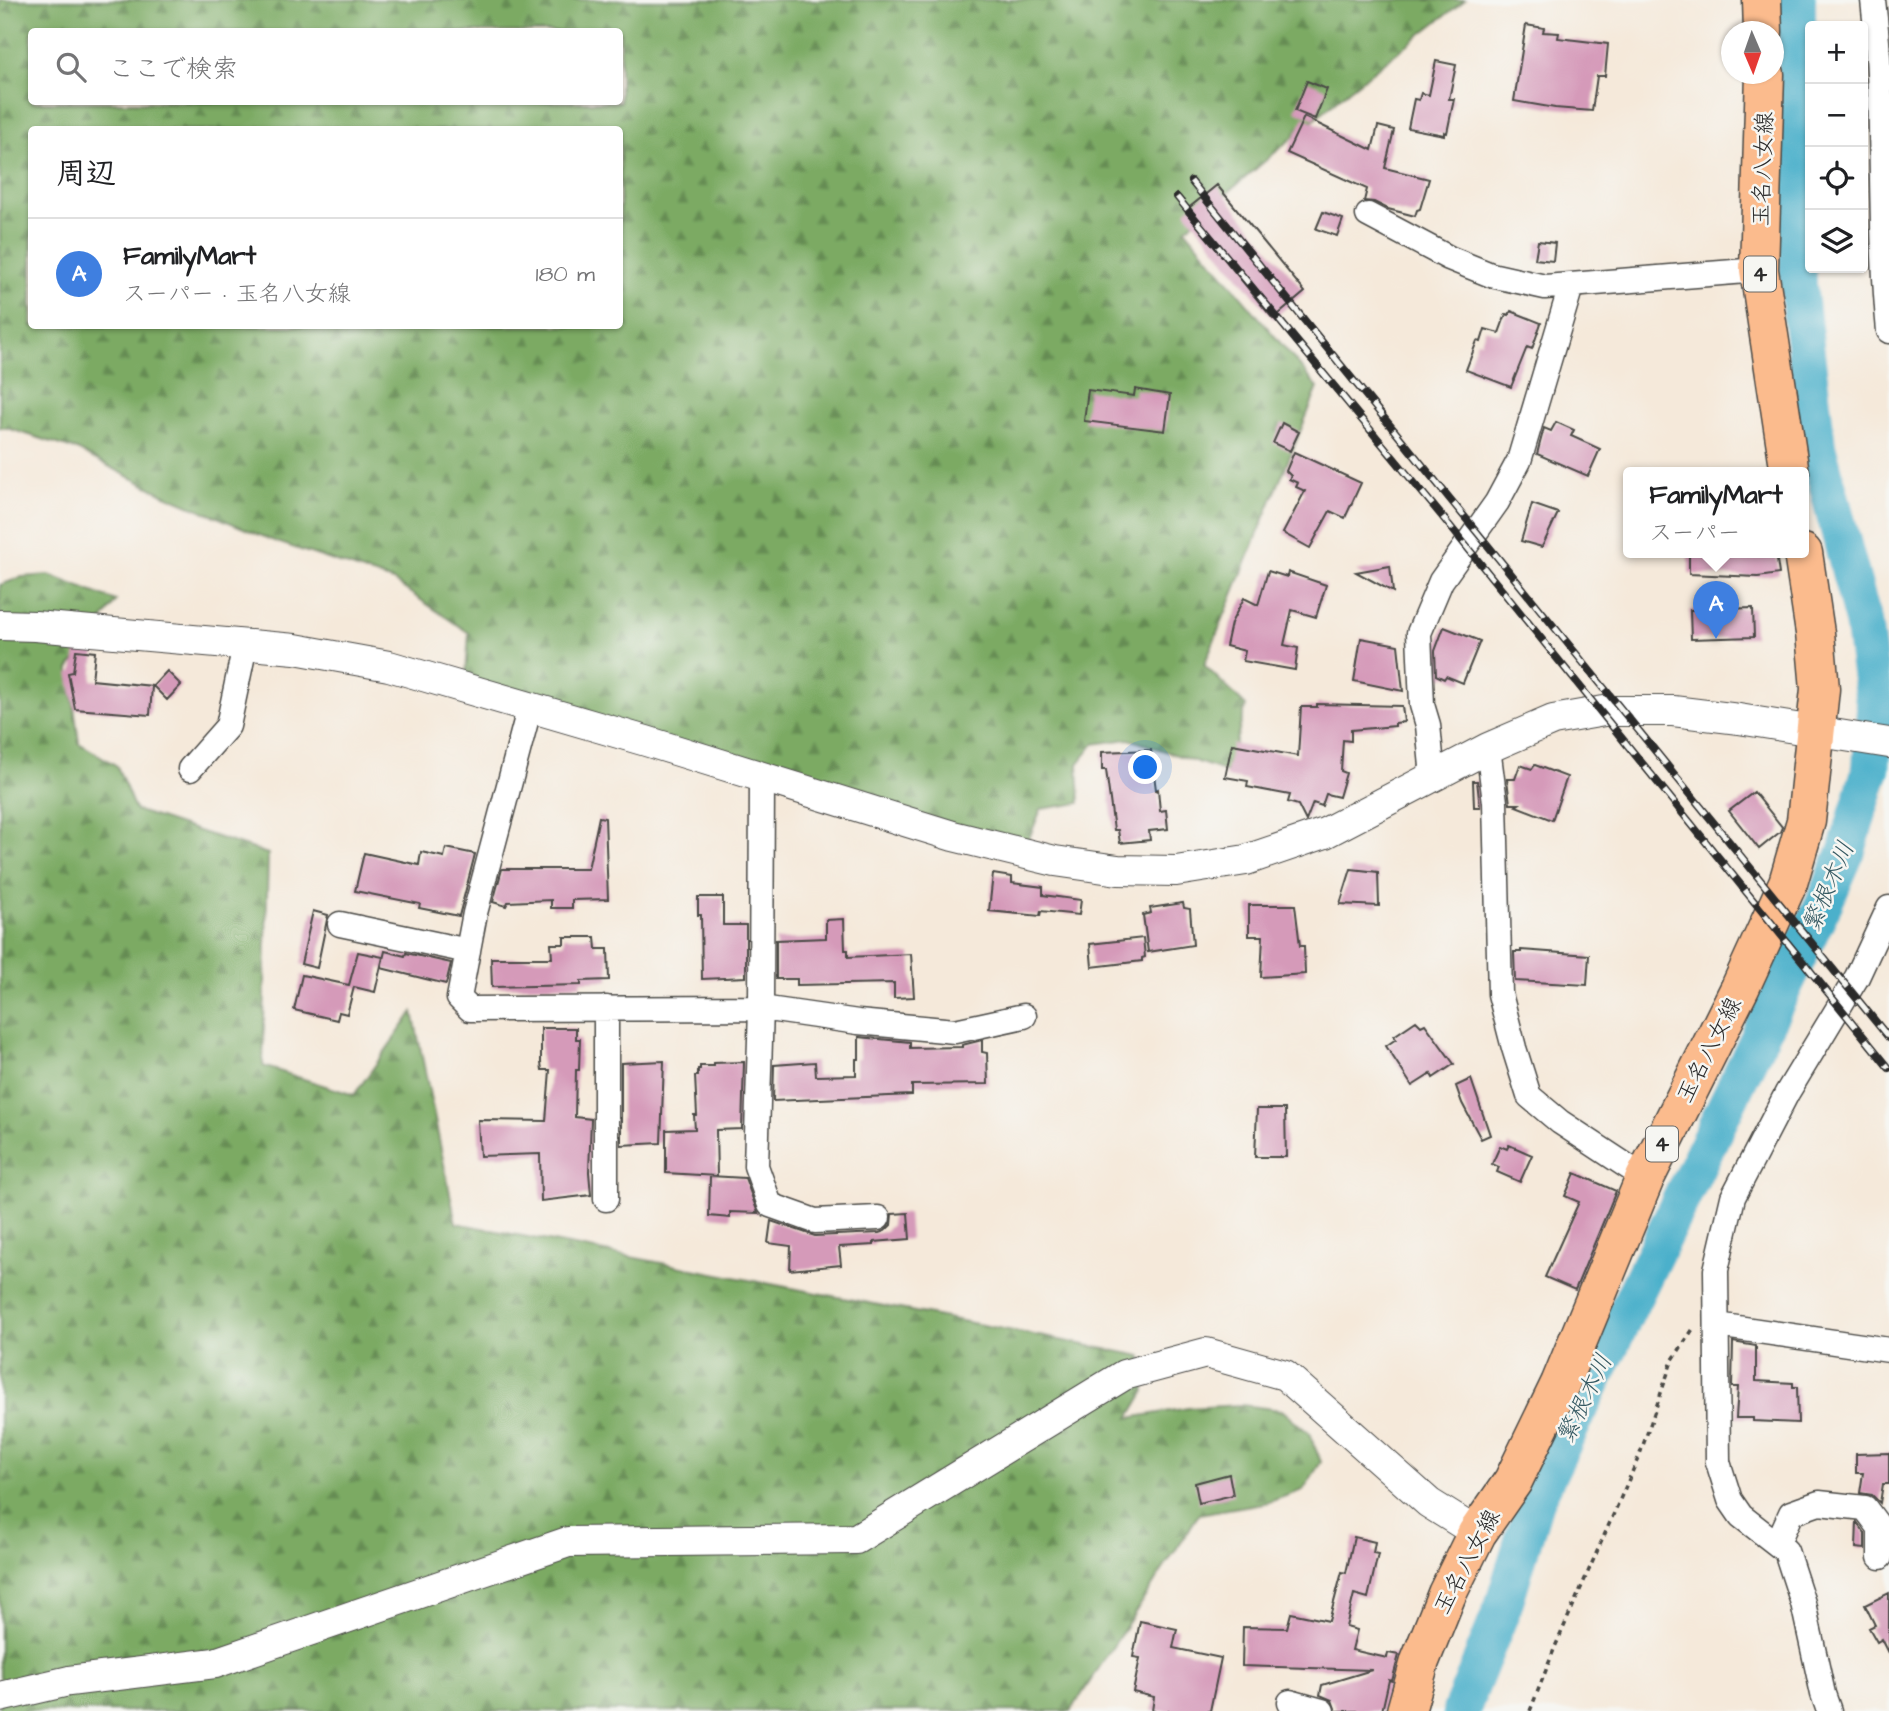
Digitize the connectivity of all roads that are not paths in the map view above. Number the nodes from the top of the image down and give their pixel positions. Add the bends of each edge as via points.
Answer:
1 (1762, 0) edge
2 (1873, 0) edge
3 (1763, 21) edge
4 (1765, 84) edge
5 (1368, 215) dead end
6 (1759, 270) junction
7 (1571, 286) junction
8 (1889, 331) edge
9 (1789, 467) edge
10 (1804, 558) edge
11 (0, 625) edge
12 (245, 645) junction
13 (530, 706) junction
14 (1829, 733) junction
15 (1889, 743) edge
16 (1488, 748) junction
17 (190, 769) dead end
18 (762, 776) junction
19 (1433, 777) junction
20 (1889, 908) edge
21 (340, 924) dead end
22 (468, 951) junction
23 (606, 1008) junction
24 (761, 1008) junction
25 (1024, 1016) dead end
26 (1644, 1178) junction
27 (606, 1199) dead end
28 (878, 1219) dead end
29 (1717, 1325) junction
30 (1889, 1350) edge
31 (1477, 1533) junction
32 (1777, 1544) junction
33 (1880, 1557) dead end
34 (0, 1697) edge
35 (1290, 1702) dead end
36 (1322, 1711) edge
37 (1406, 1711) edge
38 (1829, 1711) edge

1 - 3 main road
2 - 8 street
4 - 6 main road, 玉名八女線 / 4
5 - 7 street via 1491,275 1545,287
6 - 7 street
6 - 9 main road, 玉名八女線 / 4
7 - 19 street via 1519,461 1497,502 1441,581 1419,632 1422,705
10 - 14 main road, 玉名八女線 / 4
11 - 12 street
12 - 13 street via 389,666
12 - 17 street via 228,726
13 - 18 street
13 - 22 street
14 - 15 street
14 - 16 street via 1672,711 1604,711 1553,720
14 - 26 main road, 玉名八女線 / 4 via 1788,883
16 - 19 street
16 - 26 street via 1495,802 1500,994 1529,1096
18 - 19 street via 953,836 1055,861 1118,870 1176,871 1246,860 1325,833
18 - 24 street
20 - 29 street via 1857,977 1787,1093 1733,1198 1716,1269
21 - 22 street
22 - 23 street via 459,998 470,1009
23 - 24 street
23 - 27 street
24 - 25 street via 955,1031
24 - 28 street via 756,1166 771,1205 815,1221
26 - 31 main road, 玉名八女線 / 4 via 1560,1384 1513,1481
29 - 30 street
29 - 32 street via 1718,1462 1730,1500 1741,1516
31 - 34 street via 1429,1503 1285,1375 1206,1353 1124,1376 856,1539 568,1542 215,1663 69,1681
31 - 37 main road, 玉名八女線 / 4 via 1420,1661
32 - 33 street via 1791,1513 1819,1503 1865,1508 1880,1528
32 - 38 street via 1786,1551 1795,1575
35 - 36 street

